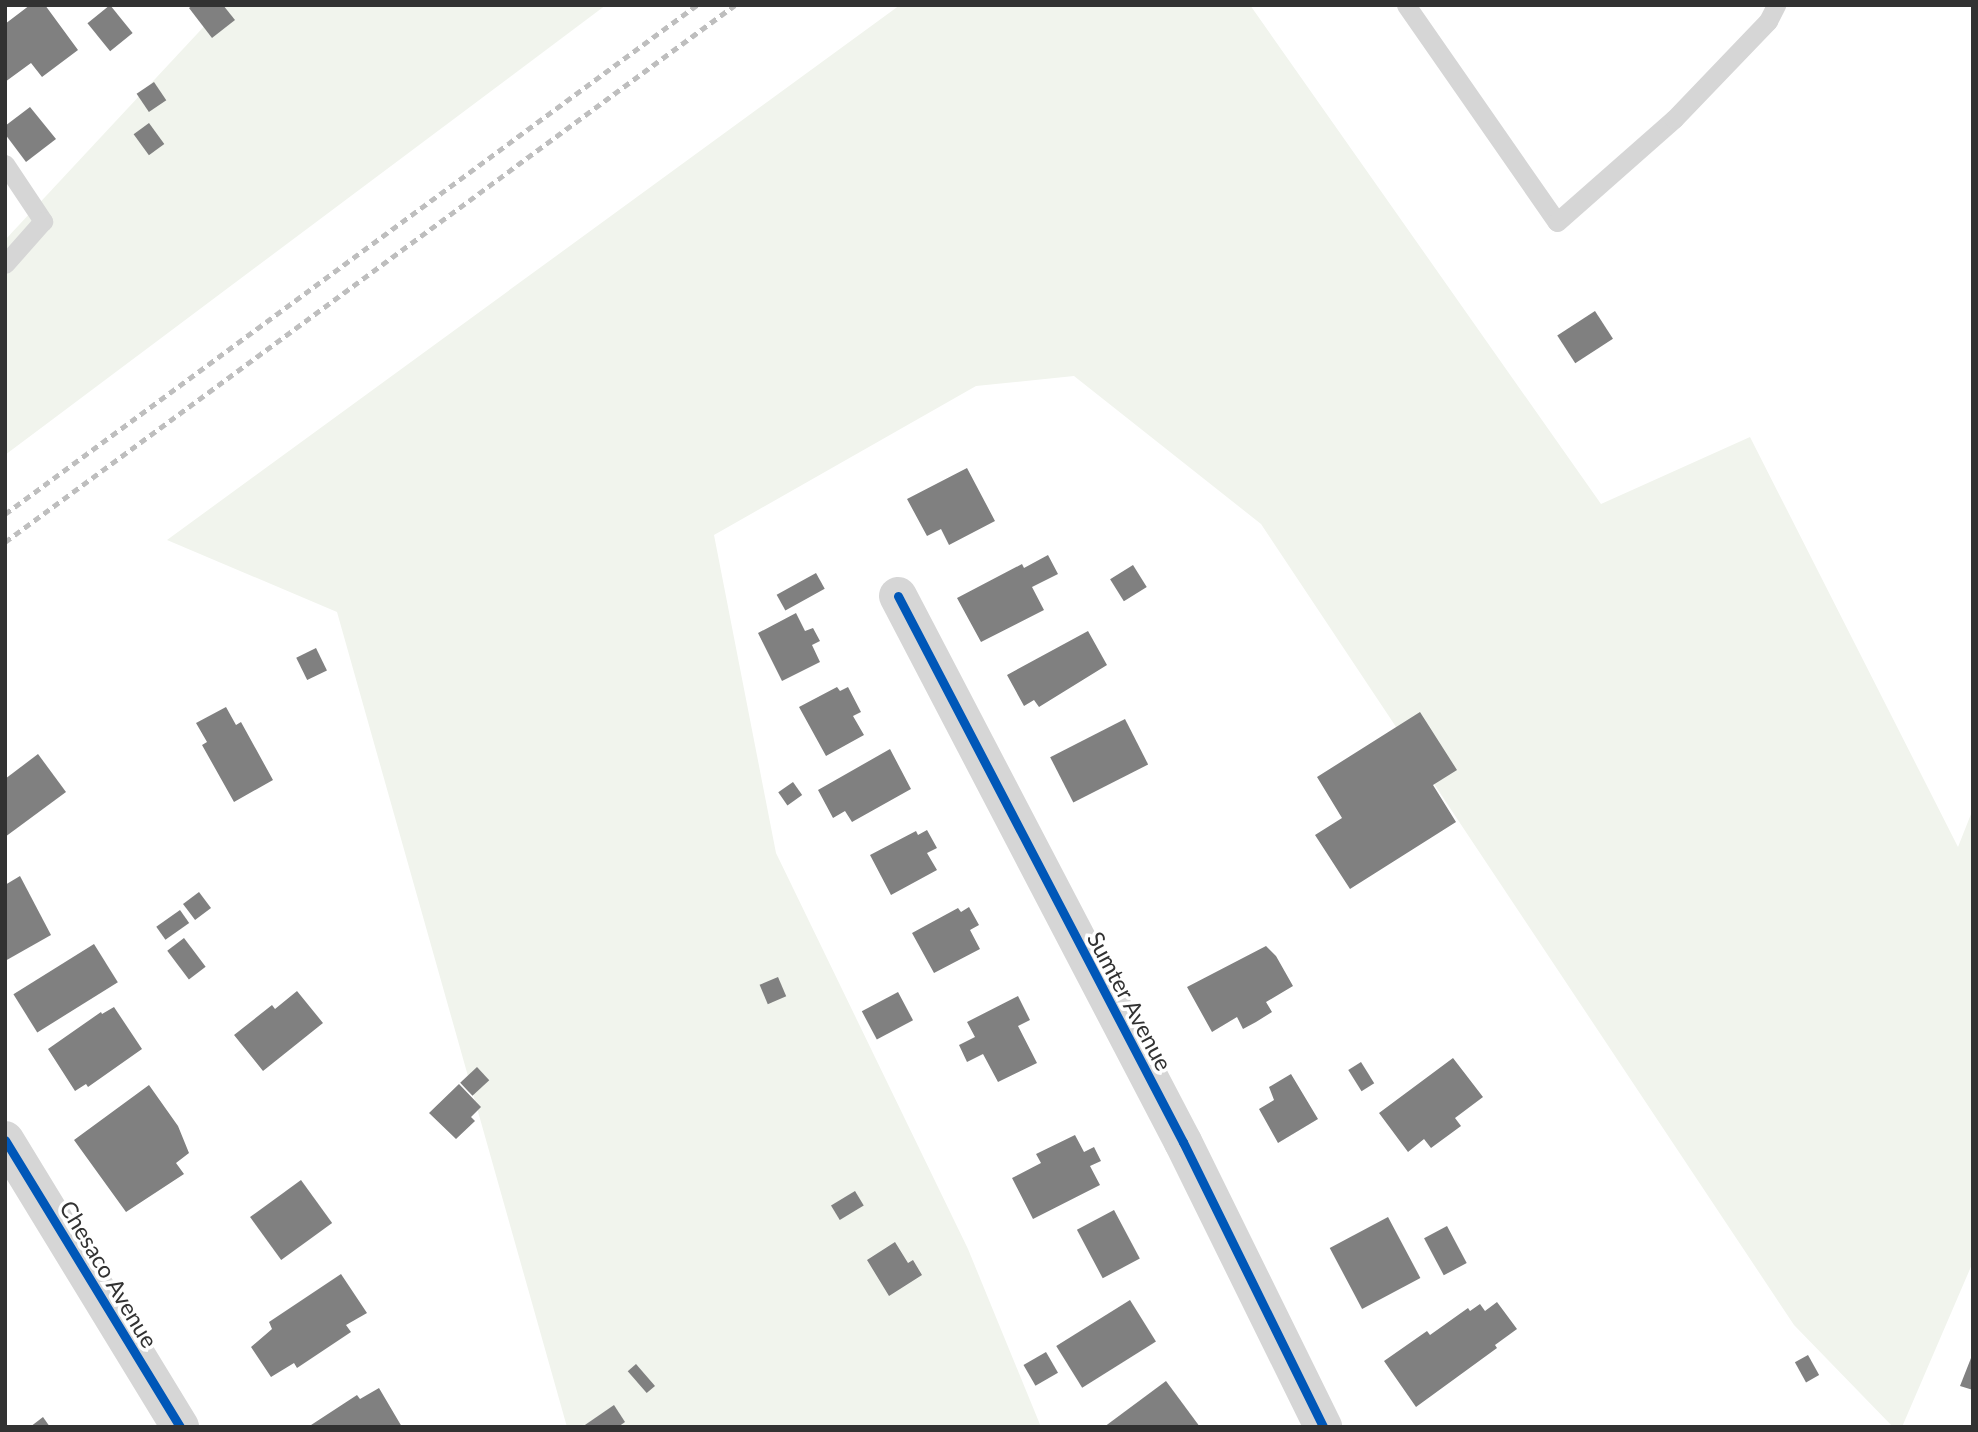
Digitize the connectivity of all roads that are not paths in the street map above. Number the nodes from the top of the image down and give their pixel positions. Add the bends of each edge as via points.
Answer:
1 (1406, 5) edge
2 (1776, 5) edge
3 (5, 164) edge
4 (5, 264) edge
5 (898, 596) dead end
6 (5, 1140) edge
7 (180, 1427) edge
8 (1323, 1427) edge

1 - 2 lane via 1557,222 1674,119 1768,21
3 - 4 lane via 43,221
5 - 8 street, Sumter Avenue via 1183,1142
6 - 7 street, Chesaco Avenue

